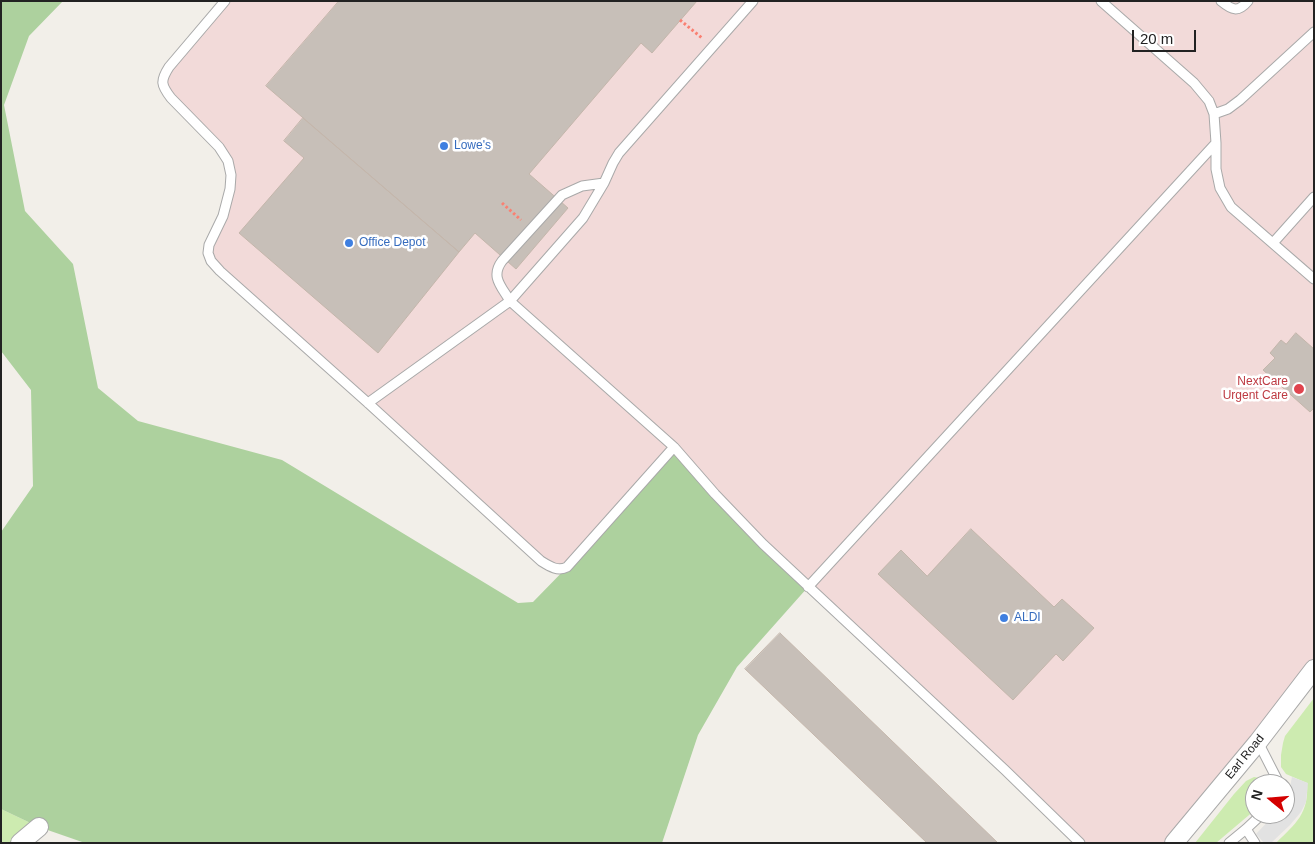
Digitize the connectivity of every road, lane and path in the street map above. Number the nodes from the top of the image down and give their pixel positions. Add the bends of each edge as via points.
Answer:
1 (225, 1) edge
2 (752, 1) edge
3 (1101, 1) edge
4 (1221, 1) edge
5 (1248, 1) edge
6 (680, 20) dead end
7 (1314, 32) edge
8 (712, 47) junction
9 (1214, 114) junction
10 (1216, 143) junction
11 (604, 183) junction
12 (1314, 197) edge
13 (502, 203) dead end
14 (531, 229) junction
15 (1273, 243) junction
16 (1314, 279) edge
17 (510, 302) junction
18 (368, 403) junction
19 (674, 447) junction
20 (808, 587) junction
21 (1314, 669) edge
22 (1258, 742) junction
23 (1274, 774) edge
24 (1251, 824) edge
25 (39, 826) dead end
26 (1246, 829) junction
27 (20, 843) edge
28 (1080, 843) edge
29 (1174, 843) edge
30 (1229, 843) edge
31 (1255, 843) edge

1 - 18 lane via 168,66 162,82 171,98 219,147 228,161 230,189 208,253 220,271
2 - 8 lane
3 - 9 lane via 1194,83 1210,101
4 - 5 lane via 1235,9
6 - 8 path
7 - 9 lane via 1240,100
8 - 11 lane via 619,153
9 - 10 lane
10 - 15 lane via 1220,188 1231,207
10 - 20 lane
11 - 14 lane via 582,186 562,195
11 - 17 lane via 583,218
12 - 15 lane
13 - 14 path
14 - 17 lane via 497,269 498,280
15 - 16 lane
17 - 18 lane
17 - 19 lane
18 - 19 lane via 541,561 556,568 564,569 572,562
19 - 20 lane via 756,537
20 - 28 lane
21 - 22 street, Earl Road
22 - 23 lane
22 - 29 street, Earl Road
24 - 26 lane
25 - 27 street
26 - 30 lane
26 - 31 lane

